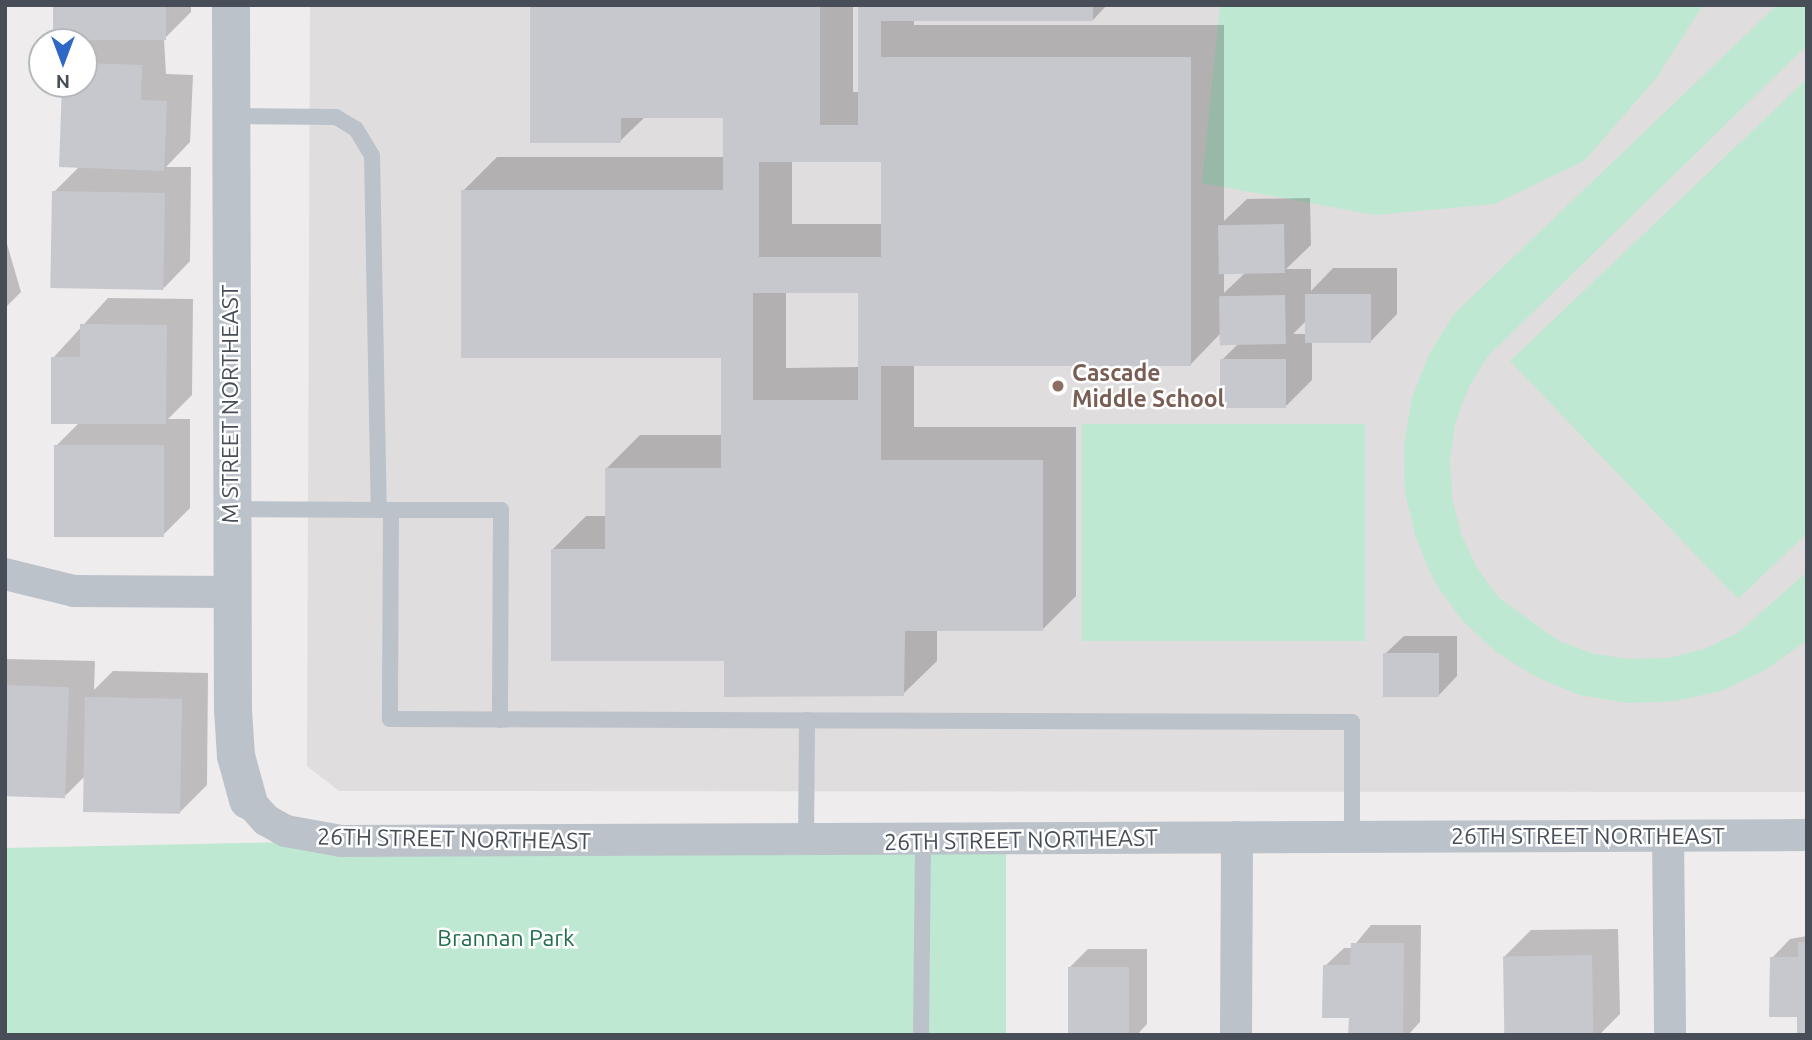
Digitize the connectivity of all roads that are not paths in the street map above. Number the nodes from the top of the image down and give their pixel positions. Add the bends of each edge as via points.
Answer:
1 (231, 5) edge
2 (228, 116) junction
3 (230, 509) junction
4 (385, 510) junction
5 (5, 574) edge
6 (231, 592) junction
7 (500, 720) junction
8 (807, 720) junction
9 (248, 800) joint
10 (1807, 835) edge
11 (1668, 836) junction
12 (1237, 837) junction
13 (1352, 837) junction
14 (806, 841) junction
15 (923, 841) junction
16 (921, 1035) edge
17 (1236, 1035) edge
18 (1670, 1035) edge

1 - 2 street, M STREET NORTHEAST
2 - 3 street, M STREET NORTHEAST
2 - 4 lane via 335,117 356,129 372,156
3 - 4 lane
3 - 6 street, M STREET NORTHEAST
4 - 7 lane via 390,719
4 - 7 lane via 501,510
5 - 6 street via 74,591
6 - 9 street, M STREET NORTHEAST via 235,749
7 - 8 lane
8 - 13 lane via 1352,722
8 - 14 lane
9 - 14 street, 26TH STREET NORTHEAST via 276,827 325,840
10 - 11 street, 26TH STREET NORTHEAST
11 - 13 street, 26TH STREET NORTHEAST
11 - 18 street
12 - 13 street, 26TH STREET NORTHEAST
12 - 15 street, 26TH STREET NORTHEAST
12 - 17 street
14 - 15 street, 26TH STREET NORTHEAST
15 - 16 lane

